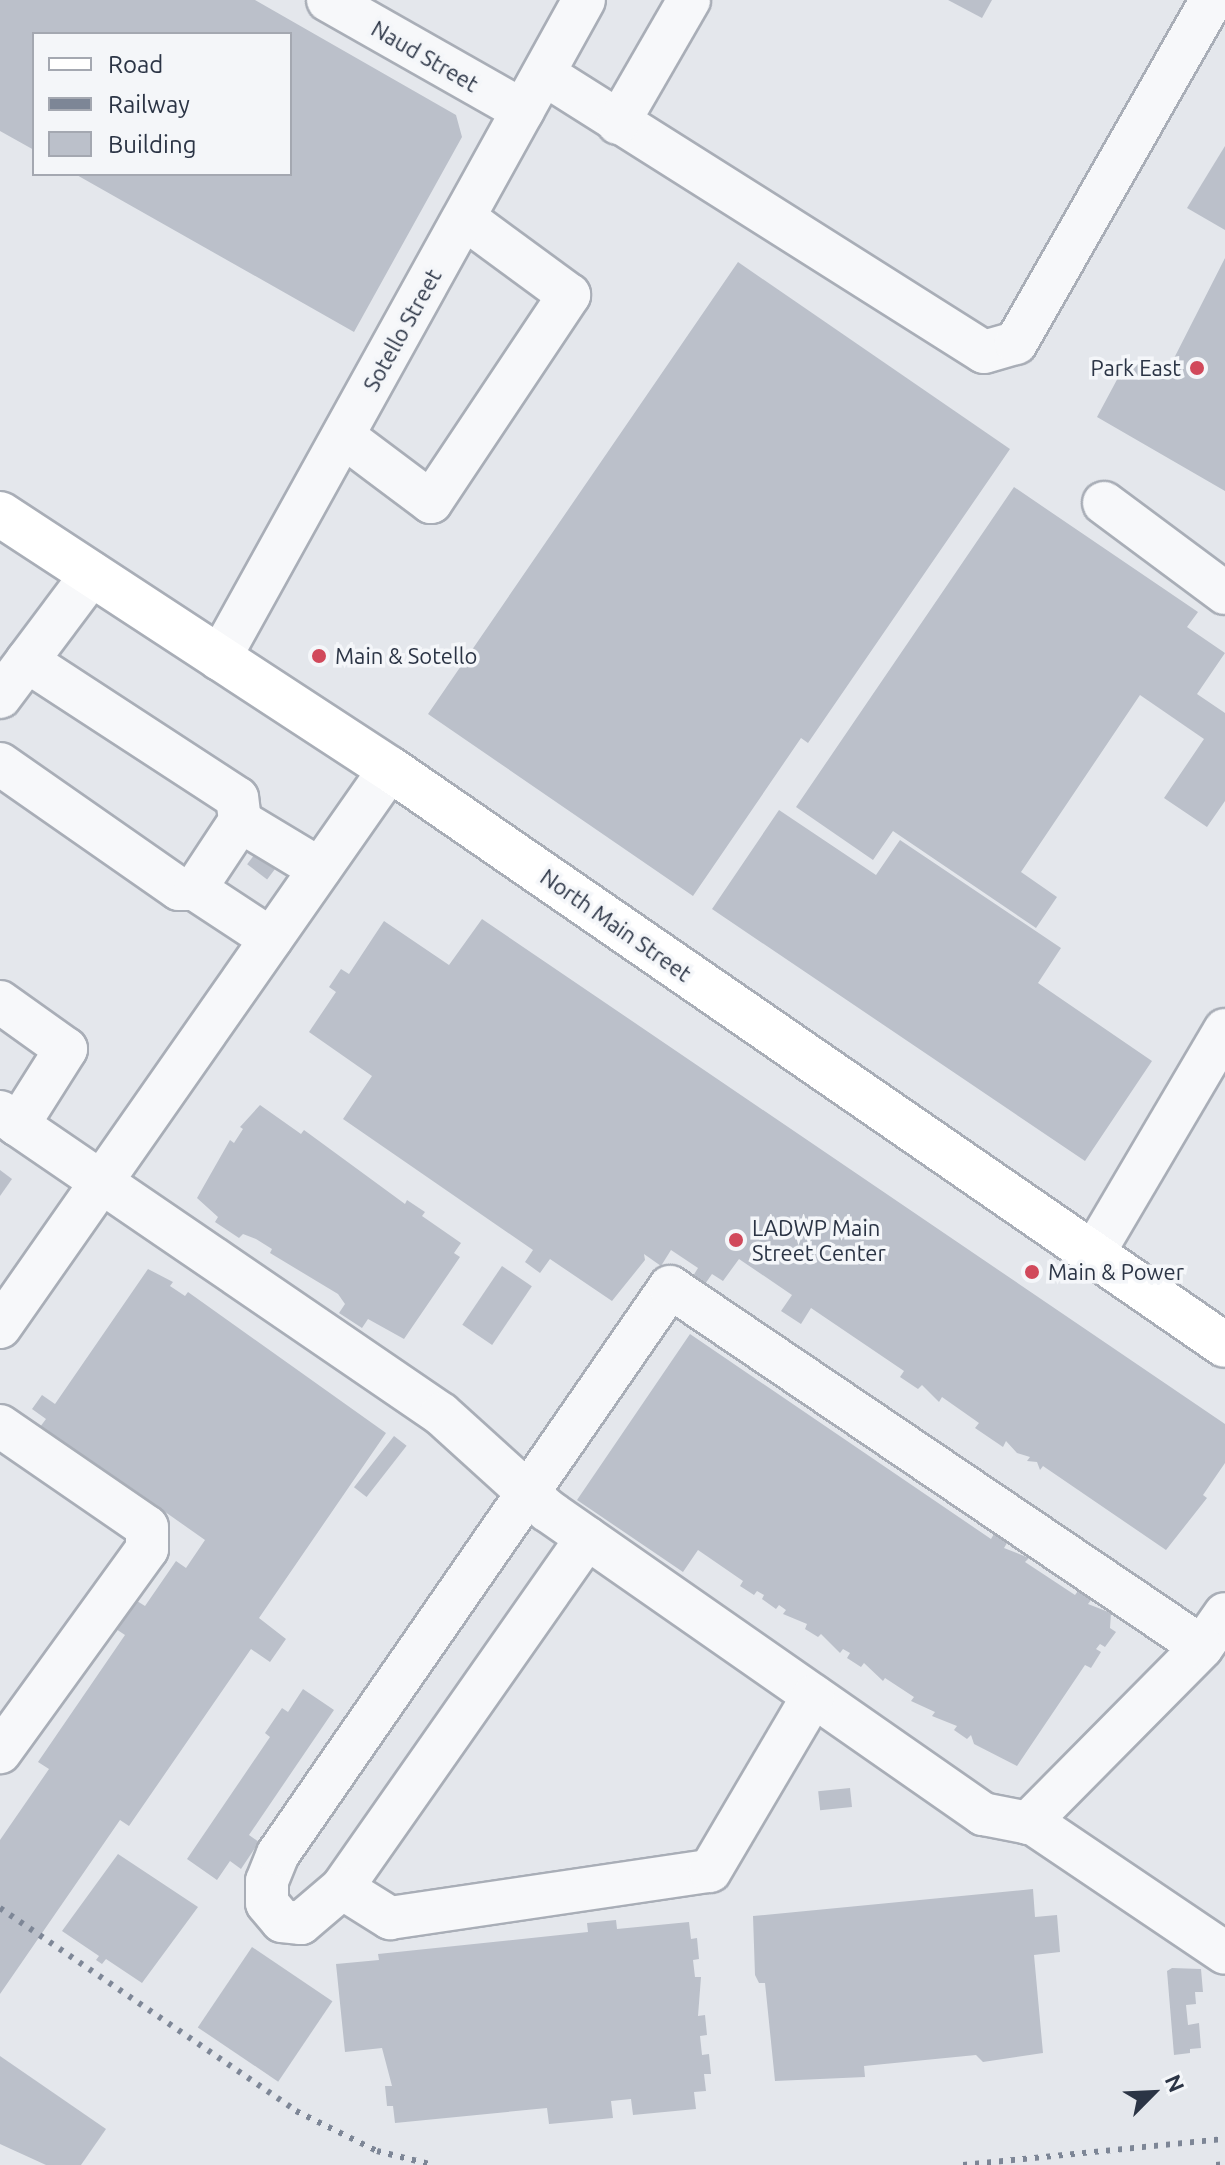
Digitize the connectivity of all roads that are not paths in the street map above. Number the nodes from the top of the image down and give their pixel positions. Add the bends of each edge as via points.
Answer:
1 (328, 0) edge
2 (584, 0) edge
3 (689, 0) edge
4 (1212, 0) edge
5 (544, 74) junction
6 (523, 111) junction
7 (618, 123) junction
8 (464, 218) junction
9 (343, 436) junction
10 (1104, 503) dead end
11 (0, 514) edge
12 (92, 574) junction
13 (1225, 593) edge
14 (219, 659) junction
15 (27, 661) junction
16 (0, 697) edge
17 (0, 764) edge
18 (390, 769) junction
19 (240, 821) junction
20 (320, 869) junction
21 (187, 889) junction
22 (271, 939) junction
23 (0, 1002) edge
24 (1225, 1030) edge
25 (9, 1119) edge
26 (101, 1183) junction
27 (1093, 1254) junction
28 (0, 1327) edge
29 (1225, 1345) edge
30 (0, 1426) edge
31 (529, 1494) junction
32 (587, 1538) junction
33 (1214, 1630) edge
34 (813, 1696) junction
35 (0, 1752) edge
36 (1028, 1823) junction
37 (342, 1888) junction
38 (1225, 1953) edge

1 - 6 street, Naud Street
2 - 5 street, Sotello Street
3 - 7 street
4 - 7 street via 1016,343 984,352
5 - 6 street, Sotello Street
5 - 7 street
6 - 8 street, Sotello Street
8 - 9 street, Sotello Street
8 - 9 street via 569,295 431,502
9 - 14 street, Sotello Street
10 - 13 street
11 - 12 main road, North Main Street
12 - 14 main road, North Main Street
12 - 15 street
14 - 18 main road, North Main Street
15 - 16 street
15 - 19 street via 237,798
17 - 21 street
18 - 20 street
18 - 27 main road, North Main Street
19 - 20 street
19 - 21 street
20 - 22 street
21 - 22 street
22 - 26 street
23 - 25 street via 66,1049
24 - 27 street
25 - 26 street
26 - 28 street
26 - 31 street via 441,1414
27 - 29 main road, North Main Street
30 - 35 street via 147,1527 147,1549
31 - 32 street
31 - 33 street via 670,1287
31 - 37 street via 278,1854 267,1881 267,1903 282,1921 301,1923
32 - 34 street
32 - 37 street
33 - 36 street
34 - 36 street via 983,1814
34 - 37 street via 710,1871 390,1918
36 - 38 street

